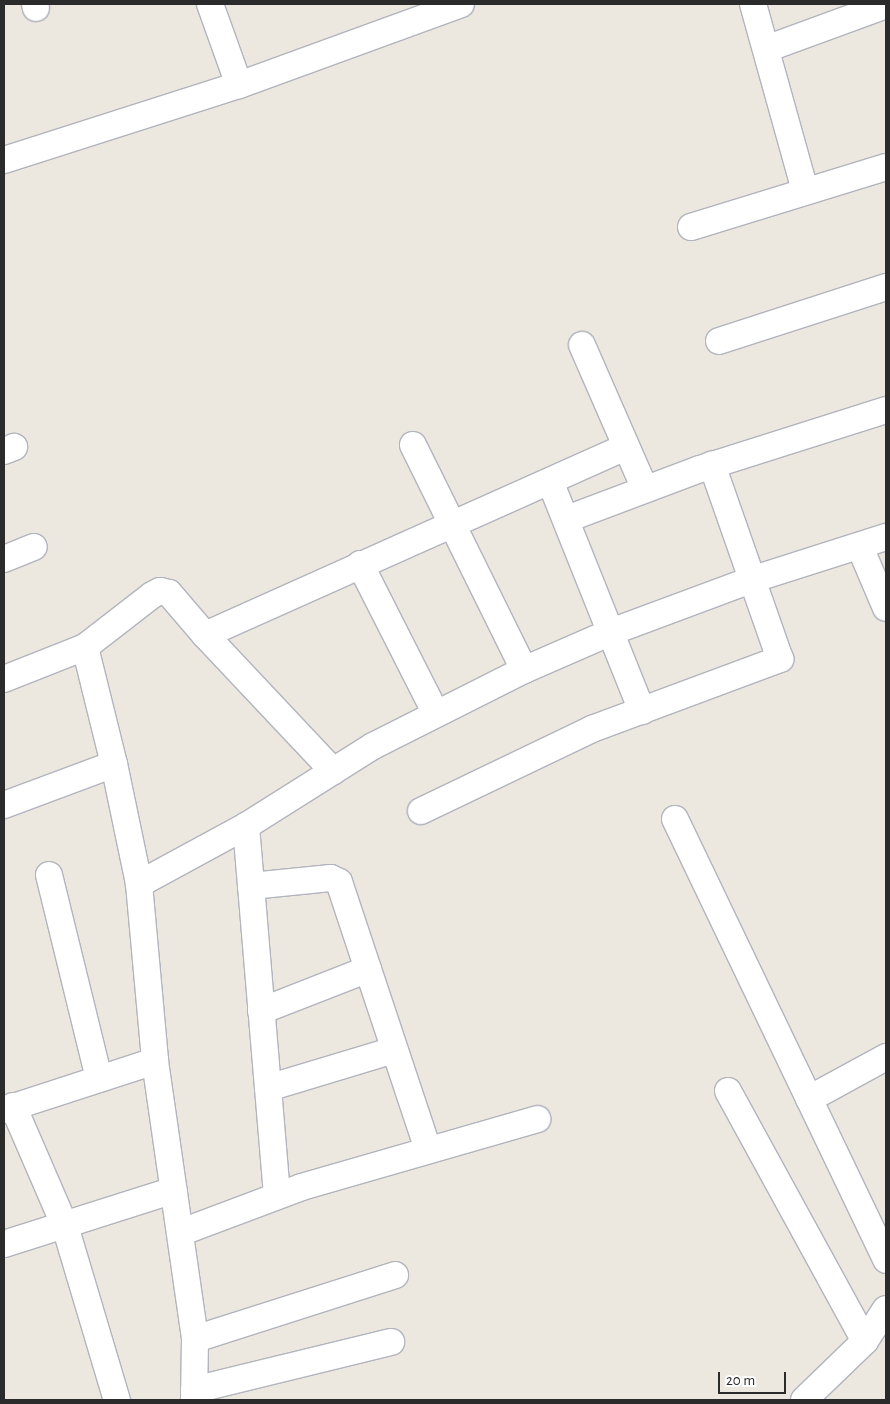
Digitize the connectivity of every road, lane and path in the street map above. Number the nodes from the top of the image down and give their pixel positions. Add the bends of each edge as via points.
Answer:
1 (210, 4) edge
2 (461, 4) edge
3 (753, 4) edge
4 (886, 5) edge
5 (766, 49) junction
6 (239, 85) junction
7 (4, 160) edge
8 (886, 166) edge
9 (805, 190) junction
10 (691, 227) dead end
11 (886, 288) edge
12 (719, 341) dead end
13 (582, 345) dead end
14 (886, 410) edge
15 (413, 445) dead end
16 (626, 447) junction
17 (712, 465) junction
18 (550, 481) junction
19 (645, 489) junction
20 (567, 519) junction
21 (451, 522) junction
22 (886, 538) edge
23 (34, 547) dead end
24 (860, 547) junction
25 (4, 559) edge
26 (360, 564) junction
27 (754, 579) junction
28 (886, 608) edge
29 (611, 632) junction
30 (205, 635) junction
31 (98, 636) junction
32 (524, 670) junction
33 (4, 679) edge
34 (642, 711) junction
35 (435, 712) junction
36 (114, 764) junction
37 (333, 771) junction
38 (4, 805) edge
39 (421, 811) dead end
40 (265, 813) junction
41 (675, 819) dead end
42 (49, 874) dead end
43 (139, 884) junction
44 (250, 886) junction
45 (368, 969) junction
46 (261, 1011) junction
47 (394, 1050) junction
48 (886, 1057) edge
49 (155, 1061) junction
50 (99, 1079) junction
51 (268, 1088) junction
52 (728, 1091) dead end
53 (809, 1099) junction
54 (9, 1108) edge
55 (537, 1119) dead end
56 (428, 1150) junction
57 (174, 1190) junction
58 (277, 1195) junction
59 (65, 1226) junction
60 (182, 1232) junction
61 (4, 1244) edge
62 (886, 1260) edge
63 (395, 1275) dead end
64 (886, 1309) edge
65 (195, 1339) junction
66 (865, 1341) junction
67 (391, 1342) dead end
68 (194, 1395) edge
69 (117, 1400) edge
70 (804, 1400) edge

1 - 6 street
2 - 6 street
3 - 5 street
4 - 5 street
5 - 9 street
6 - 7 street
8 - 9 street
9 - 10 street
11 - 12 street
13 - 16 street
14 - 17 street
15 - 21 street
16 - 18 street
16 - 19 street
17 - 19 street
17 - 27 street
18 - 20 street
18 - 21 street
19 - 20 street
20 - 29 street
21 - 26 street
21 - 32 street
22 - 24 street
23 - 25 street
24 - 27 street
24 - 28 street
26 - 30 street
26 - 35 street
27 - 29 street
27 - 34 street via 780,658
29 - 32 street
29 - 34 street
30 - 31 street via 170,593 160,591
30 - 37 street
31 - 33 street
31 - 36 street
32 - 35 street
34 - 39 street via 592,729
35 - 37 street
36 - 38 street
36 - 43 street
37 - 40 street
40 - 43 street
40 - 44 street
41 - 53 street
42 - 50 street
43 - 49 street
44 - 45 street via 331,878 339,882
44 - 46 street
45 - 46 street
45 - 47 street
46 - 51 street
47 - 51 street
47 - 56 street
48 - 53 street
49 - 50 street
49 - 57 street
50 - 54 street
51 - 58 street
52 - 66 street
53 - 62 street
54 - 59 street
55 - 56 street
56 - 58 street
57 - 59 street
57 - 60 street
58 - 60 street
59 - 61 street
59 - 69 street
60 - 65 street
63 - 65 street
64 - 66 street
65 - 68 street
66 - 70 street
67 - 68 street

